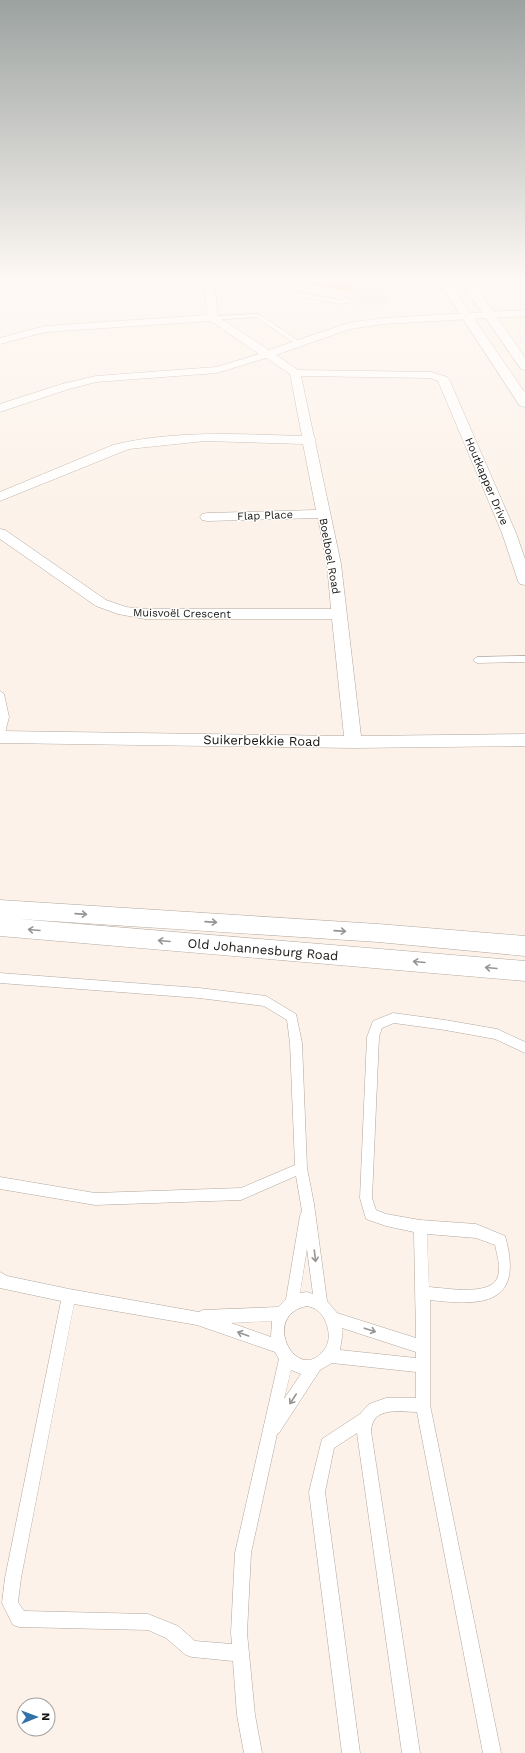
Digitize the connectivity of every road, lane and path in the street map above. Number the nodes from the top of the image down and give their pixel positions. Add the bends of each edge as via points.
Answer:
1 (236, 364) edge
2 (282, 364) edge
3 (498, 364) edge
4 (295, 373) junction
5 (525, 403) edge
6 (0, 408) edge
7 (310, 440) junction
8 (0, 496) edge
9 (323, 514) junction
10 (207, 517) dead end
11 (0, 533) edge
12 (525, 581) edge
13 (340, 614) junction
14 (525, 659) edge
15 (477, 660) dead end
16 (0, 694) edge
17 (0, 737) edge
18 (525, 740) edge
19 (353, 742) junction
20 (0, 909) edge
21 (0, 927) edge
22 (525, 946) edge
23 (525, 971) edge
24 (0, 978) edge
25 (525, 1048) edge
26 (301, 1168) junction
27 (0, 1184) edge
28 (308, 1204) junction
29 (420, 1227) junction
30 (1, 1282) edge
31 (423, 1293) junction
32 (69, 1296) junction
33 (292, 1303) junction
34 (321, 1304) junction
35 (280, 1314) junction
36 (198, 1318) junction
37 (332, 1318) junction
38 (423, 1347) junction
39 (283, 1353) junction
40 (329, 1356) junction
41 (315, 1366) junction
42 (424, 1366) junction
43 (424, 1405) junction
44 (365, 1418) junction
45 (270, 1433) junction
46 (241, 1652) junction
47 (253, 1753) edge
48 (351, 1753) edge
49 (411, 1753) edge
50 (492, 1753) edge

1 - 6 street via 211,371 96,379
2 - 4 street
3 - 5 main road
4 - 7 street, Boelboel Road
4 - 12 street, Houtkapper Drive via 441,377 445,381 509,533
7 - 8 street via 205,437 129,445
7 - 9 street, Boelboel Road
9 - 10 street, Flap Place
9 - 13 street, Boelboel Road via 334,564
11 - 13 street, Muisvoël Crescent via 101,603 123,611 145,614
13 - 19 street, Boelboel Road
14 - 15 lane
16 - 17 lane via 5,717
17 - 19 street, Suikerbekkie Road
18 - 19 street, Suikerbekkie Road
20 -> 22 main road, Old Johannesburg Road via 378,933
23 -> 21 main road, Old Johannesburg Road
24 - 26 lane via 199,993 266,1002 292,1017 296,1043
25 - 29 lane via 497,1034 445,1025 393,1018 377,1025 373,1037 366,1198 371,1214
26 - 27 lane via 241,1194 95,1199
26 - 28 lane
28 - 33 lane
28 -> 34 lane
29 - 31 lane
29 - 31 lane via 476,1232 500,1241 506,1257 507,1272 505,1283 497,1292 486,1296
30 - 32 lane
31 - 38 lane
32 - 36 lane
32 - 46 lane via 14,1570 10,1603 19,1619 148,1622 172,1632 192,1649
33 - 34 lane via 306,1299
33 - 35 lane
34 - 37 lane
35 - 36 lane
35 - 39 lane via 276,1331
39 -> 36 lane
37 -> 38 lane
37 - 40 lane via 336,1332
38 - 42 lane
39 - 41 lane via 295,1366
39 - 45 lane
40 - 41 lane
40 - 42 lane
41 -> 45 lane
42 - 43 lane
43 - 44 lane via 386,1405 374,1408
43 - 50 lane
44 - 48 lane via 327,1444 317,1492
44 - 49 lane via 364,1431
45 - 46 lane via 243,1553 239,1633
46 - 47 lane via 246,1715

